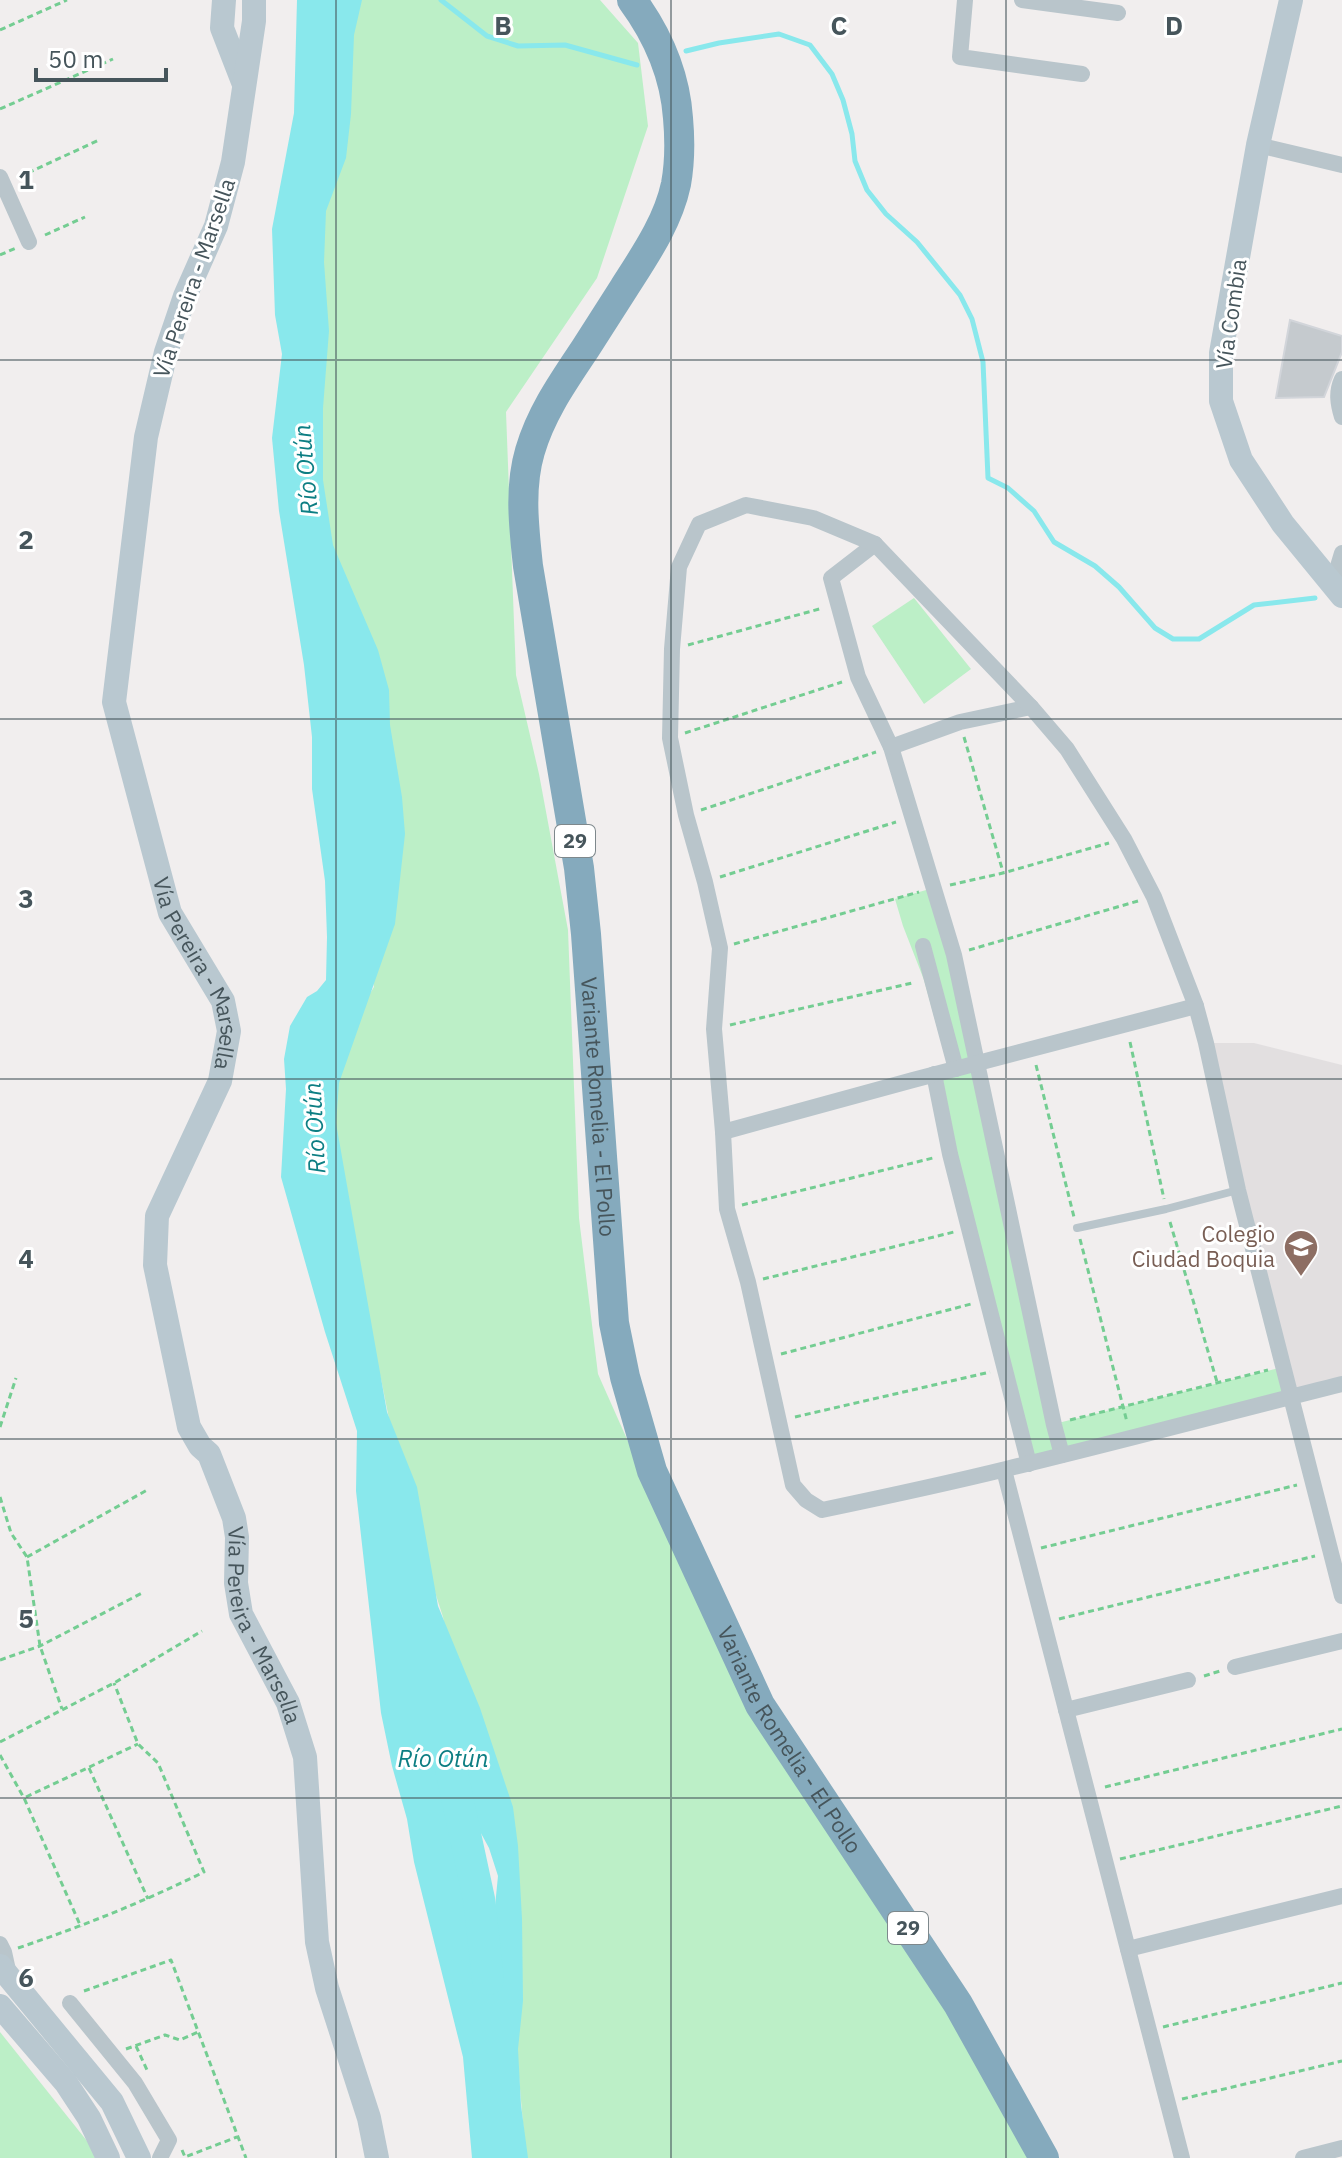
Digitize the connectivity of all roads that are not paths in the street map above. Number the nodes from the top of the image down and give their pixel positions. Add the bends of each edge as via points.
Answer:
1 (224, 0) edge
2 (254, 0) edge
3 (632, 0) edge
4 (965, 0) edge
5 (1022, 0) edge
6 (1291, 0) edge
7 (1118, 13) dead end
8 (1082, 74) dead end
9 (244, 83) junction
10 (1258, 145) junction
11 (1342, 165) edge
12 (2, 180) edge
13 (29, 242) dead end
14 (1342, 379) edge
15 (1342, 417) edge
16 (875, 544) junction
17 (1342, 553) edge
18 (1337, 591) edge
19 (1031, 707) junction
20 (891, 747) junction
21 (923, 946) dead end
22 (1196, 1006) junction
23 (977, 1063) junction
24 (956, 1069) junction
25 (934, 1074) junction
26 (723, 1132) junction
27 (1238, 1190) junction
28 (1077, 1228) road end
29 (1342, 1384) edge
30 (1291, 1397) junction
31 (1062, 1455) junction
32 (1029, 1464) junction
33 (1004, 1470) junction
34 (1342, 1596) edge
35 (1342, 1641) edge
36 (1235, 1667) road end
37 (1188, 1680) road end
38 (1066, 1710) junction
39 (1342, 1896) edge
40 (1128, 1949) junction
41 (3, 1959) edge
42 (73, 1999) road end
43 (0, 2006) edge
44 (1342, 2148) edge
45 (108, 2158) edge
46 (139, 2158) edge
47 (160, 2158) edge
48 (377, 2158) edge
49 (1044, 2158) edge
50 (1182, 2158) edge
51 (1303, 2158) edge

1 - 9 street via 222,28
2 - 9 street, Vía Pereira - Marsella
3 - 49 highway, Variante Romelia - El Pollo / 29 via 657,41 677,102 680,145 675,185 663,224 540,424 529,453 523,522 579,868 619,1349 652,1471 760,1705 958,2004
4 - 8 street via 960,57
5 - 7 street
6 - 10 street, Vía Combia
9 - 48 street, Vía Pereira - Marsella via 233,162 216,226 166,352 146,437 114,702 170,913 223,1001 229,1031 220,1081 157,1216 155,1265 189,1427 209,1454 234,1518 241,1614 288,1703 305,1757 317,1942
10 - 11 street
10 - 18 street, Vía Combia via 1221,353 1221,401 1241,460
12 - 13 street
14 - 15 street
16 - 19 street
16 - 20 street via 831,578 858,677
16 - 26 street via 813,518 746,505 699,524 679,567 670,738 720,948 714,1029
17 - 18 street
19 - 20 street via 960,722
19 - 22 street via 1067,749 1124,839 1154,897
20 - 23 street via 954,955
21 - 24 street
22 - 23 street
22 - 27 street
23 - 24 street
23 - 31 street
24 - 25 street
25 - 26 street
25 - 32 street
26 - 33 street via 727,1209 793,1485 822,1510
27 - 28 lane
27 - 30 street
29 - 30 street
30 - 31 street
30 - 34 street
31 - 32 street
32 - 33 street
33 - 38 street
35 - 36 street
37 - 38 street
38 - 40 street
39 - 40 street
40 - 50 street
41 - 46 street via 112,2102
42 - 47 street via 169,2140
43 - 45 street via 66,2083
44 - 51 street

